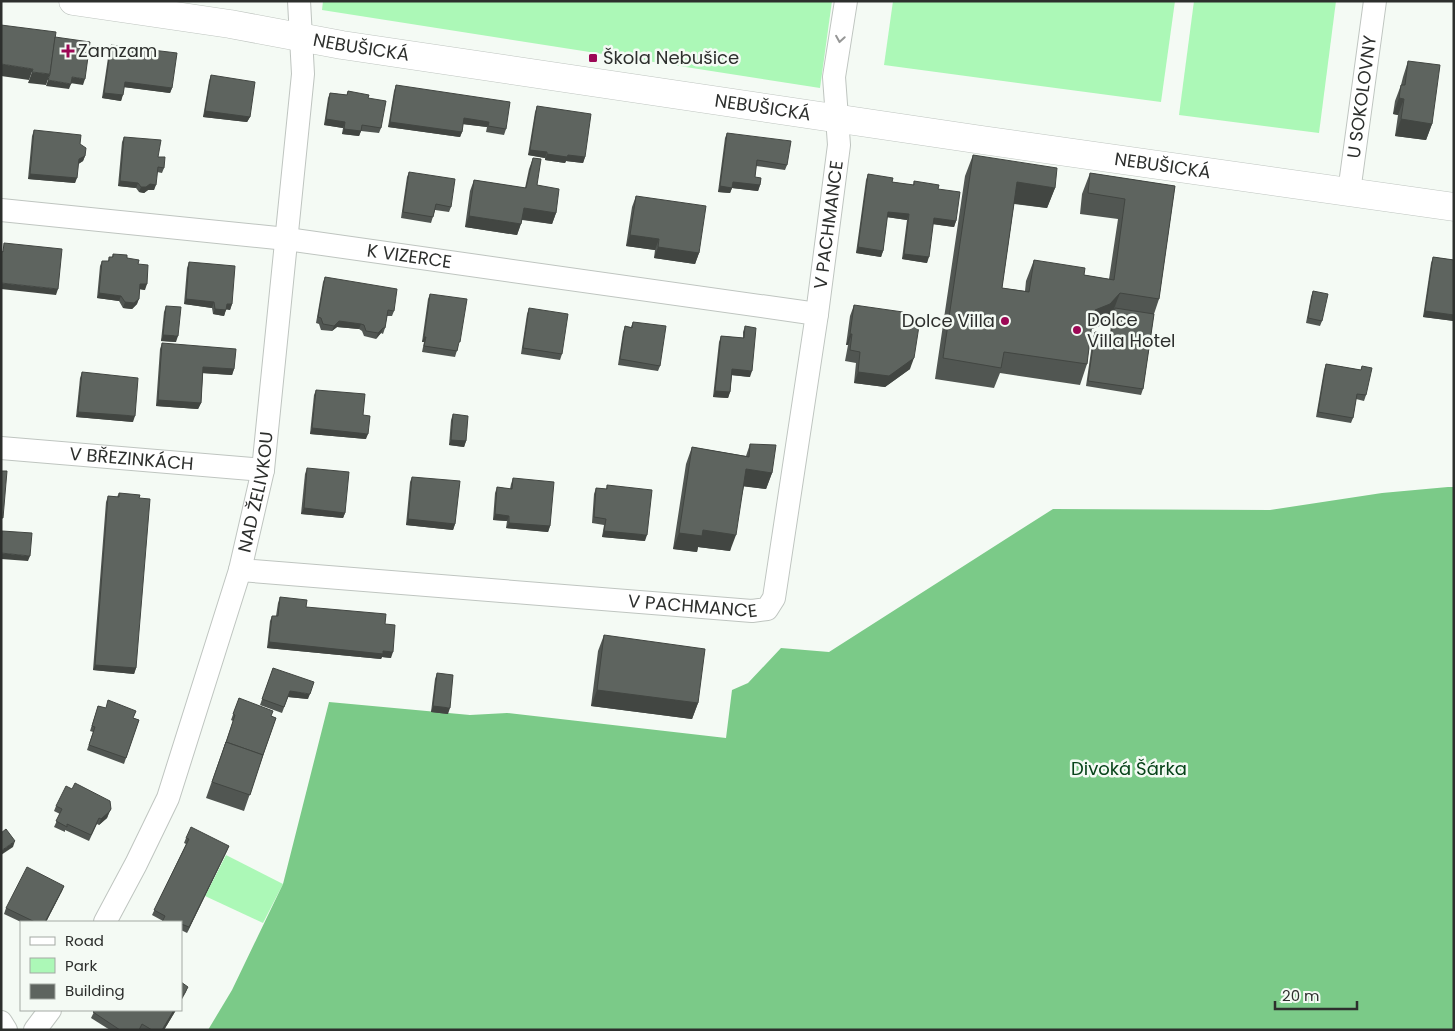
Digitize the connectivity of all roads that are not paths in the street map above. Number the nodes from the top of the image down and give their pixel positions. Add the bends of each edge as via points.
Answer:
1 (73, 1) edge
2 (298, 1) edge
3 (846, 1) edge
4 (1376, 1) edge
5 (301, 37) junction
6 (837, 118) junction
7 (1348, 192) junction
8 (1454, 207) edge
9 (1, 210) edge
10 (287, 239) junction
11 (817, 314) junction
12 (1, 448) edge
13 (263, 470) junction
14 (240, 570) junction
15 (106, 921) edge
16 (49, 1011) edge
17 (1, 1022) edge
18 (6, 1030) edge
19 (35, 1030) edge

1 - 5 street, NEBUŠICKÁ
2 - 5 street, NAD ŽELIVKOU
3 -> 6 street, V PACHMANCE via 834,77
4 - 7 street, U SOKOLOVNY
5 - 6 street, NEBUŠICKÁ
5 - 10 street, NAD ŽELIVKOU via 303,74
6 - 7 street, NEBUŠICKÁ
6 - 11 street, V PACHMANCE via 839,145
7 - 8 street, NEBUŠICKÁ
9 - 10 street, K VIZERCE
10 - 11 street, K VIZERCE
10 - 13 street, NAD ŽELIVKOU
11 - 14 street, V PACHMANCE via 774,598 767,608 752,611
12 - 13 street, V BŘEZINKÁCH
13 - 14 street, NAD ŽELIVKOU
14 - 15 street, NAD ŽELIVKOU via 168,798
16 - 19 street
17 - 18 street

